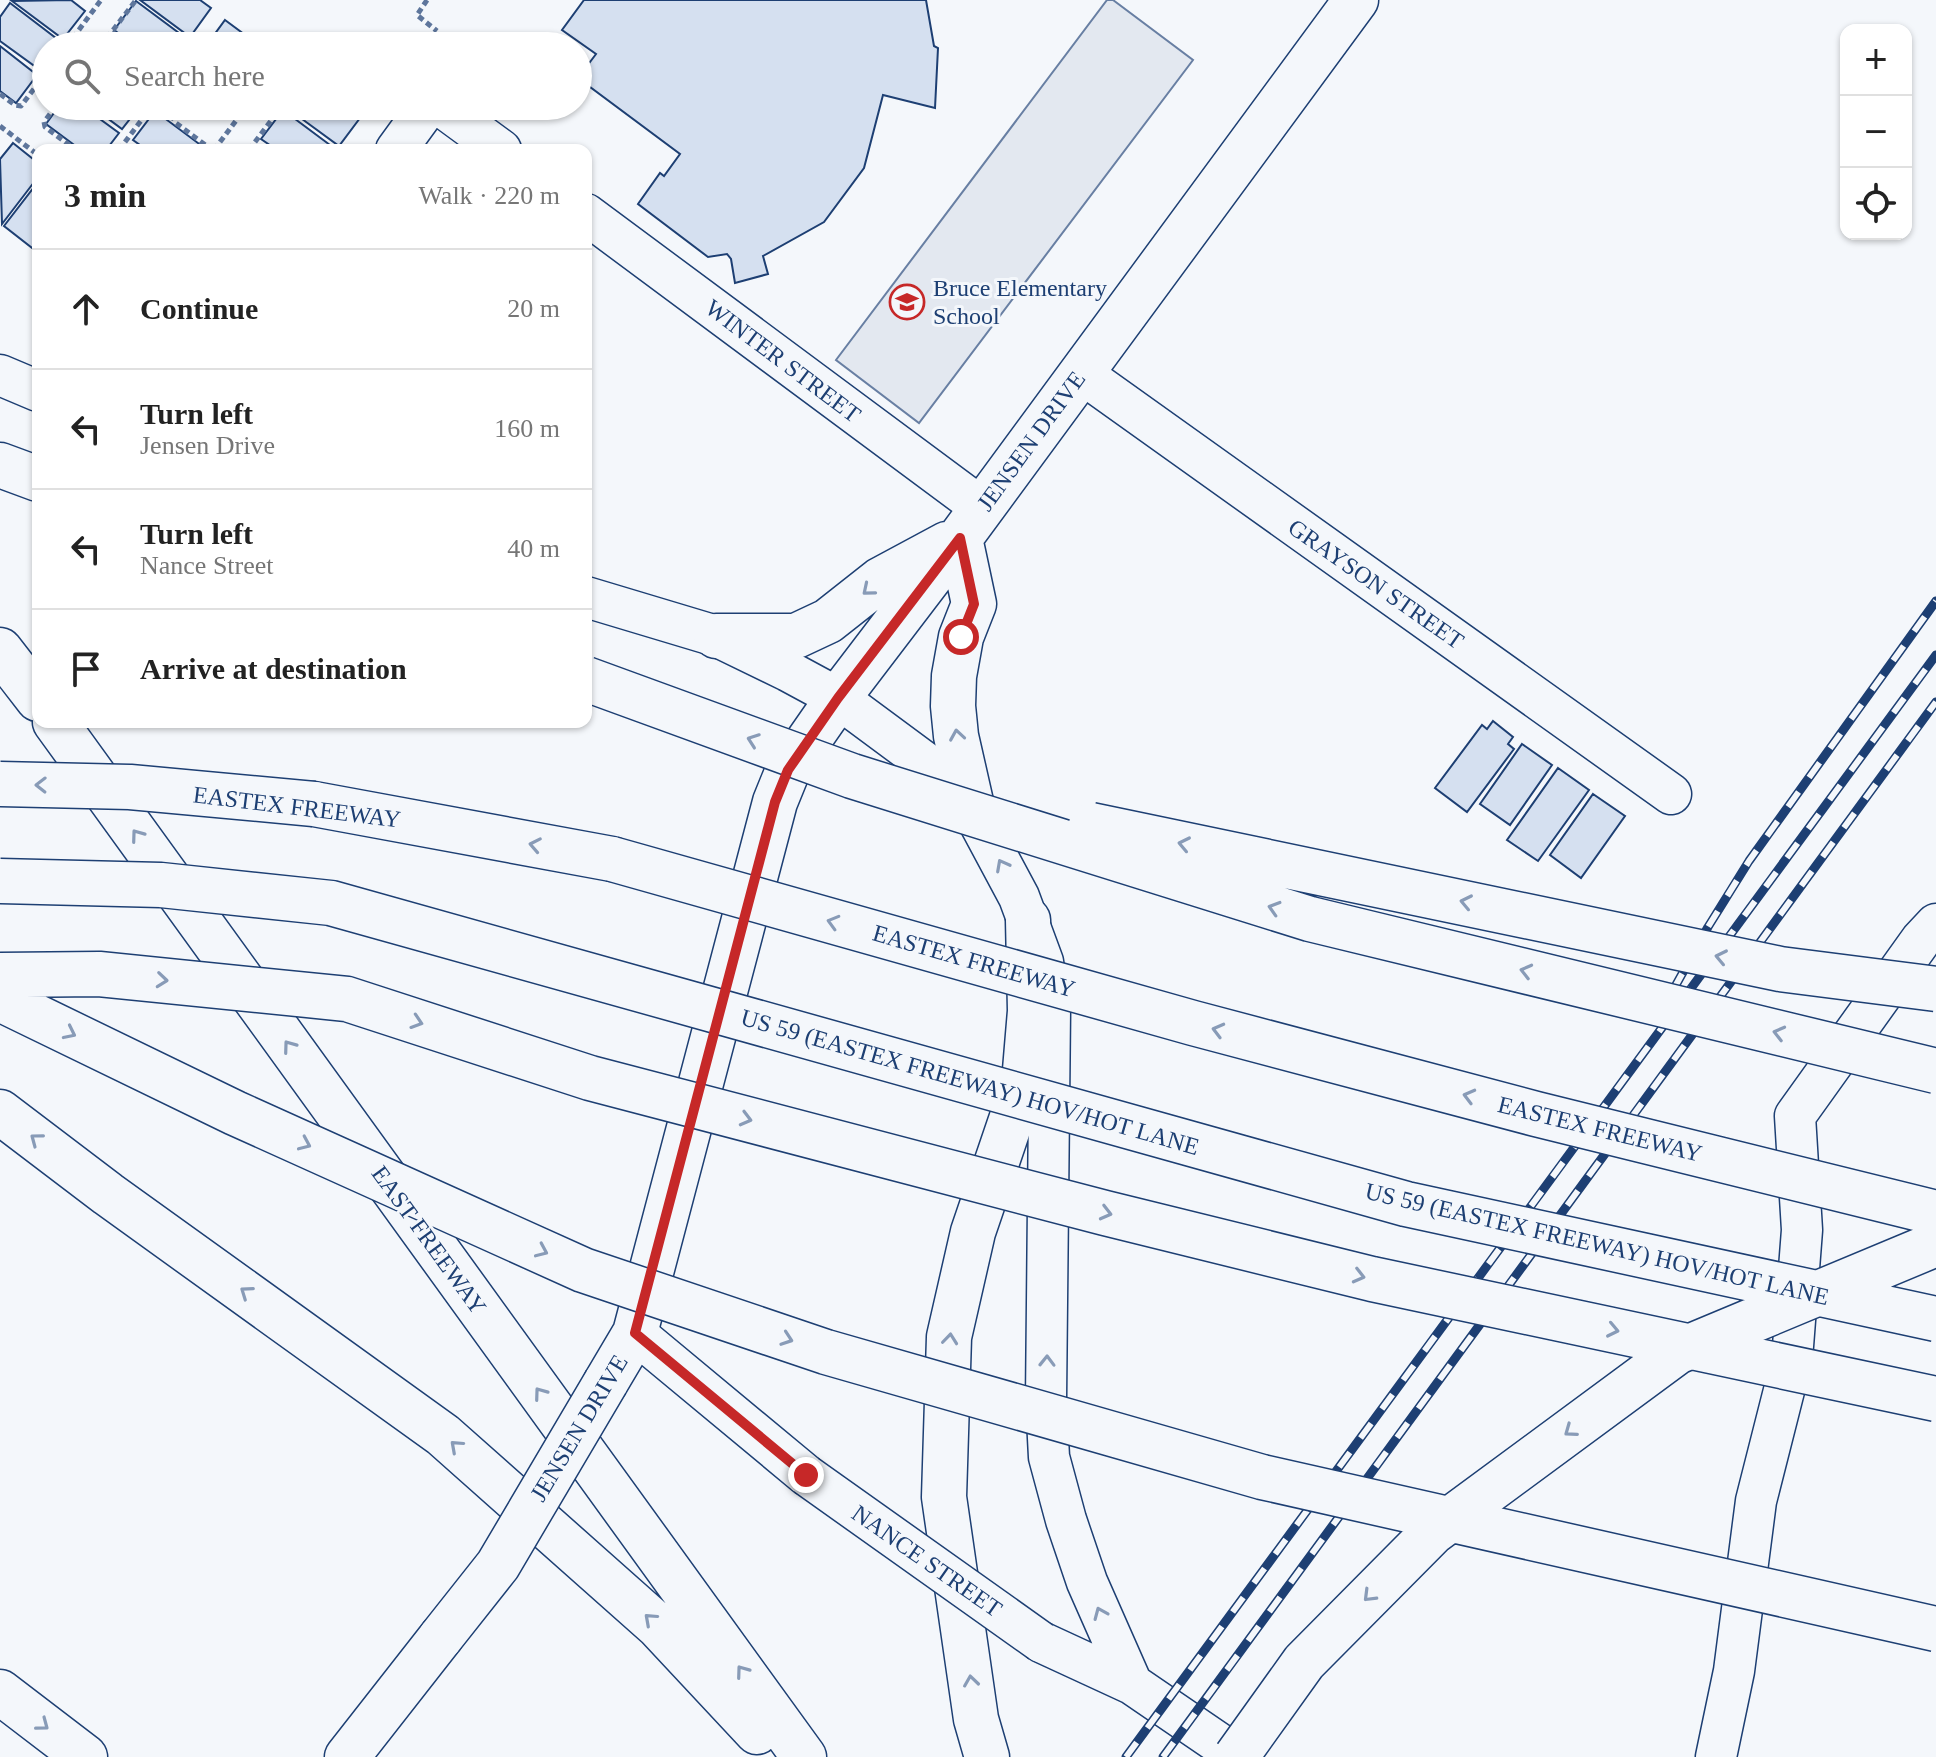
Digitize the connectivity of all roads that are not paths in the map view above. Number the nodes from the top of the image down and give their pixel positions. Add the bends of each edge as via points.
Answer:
1 (1356, 0) edge
2 (418, 120) edge
3 (460, 120) edge
4 (400, 144) edge
5 (493, 144) edge
6 (592, 219) edge
7 (1081, 373) junction
8 (0, 375) edge
9 (32, 388) edge
10 (0, 465) edge
11 (32, 477) edge
12 (971, 523) junction
13 (592, 599) edge
14 (716, 636) junction
15 (0, 650) edge
16 (592, 681) edge
17 (32, 691) edge
18 (838, 698) junction
19 (59, 728) edge
20 (852, 776) junction
21 (0, 784) edge
22 (1671, 794) dead end
23 (973, 811) junction
24 (0, 881) edge
25 (1028, 920) junction
26 (1936, 924) edge
27 (0, 975) edge
28 (1936, 989) edge
29 (0, 999) edge
30 (1936, 1071) edge
31 (0, 1112) edge
32 (1762, 1171) junction
33 (1936, 1195) edge
34 (1936, 1213) edge
35 (1936, 1244) edge
36 (1936, 1319) edge
37 (635, 1333) junction
38 (1936, 1399) edge
39 (1936, 1629) edge
40 (1132, 1684) junction
41 (0, 1692) edge
42 (359, 1741) edge
43 (85, 1757) edge
44 (780, 1757) edge
45 (804, 1757) edge
46 (987, 1757) edge
47 (1238, 1757) edge
48 (1716, 1757) edge

1 - 7 main road, JENSEN DRIVE
2 - 4 street
3 - 5 street
6 - 12 street, WINTER STREET
7 - 12 main road, JENSEN DRIVE
7 - 22 street, GRAYSON STREET
8 - 9 street
10 - 11 main road
12 -> 14 main road via 880,580 828,621 796,636
12 - 18 main road, JENSEN DRIVE
23 -> 12 main road via 953,706 961,637 974,604
13 - 14 street
14 - 18 street
15 - 17 main road
20 -> 16 main road, bridge
18 - 23 street via 938,772
18 - 37 main road, JENSEN DRIVE via 788,770 775,802
45 -> 19 main road, EAST FREEWAY
28 -> 20 main road, bridge via 1780,969
30 -> 20 main road, bridge via 1310,919
32 -> 21 main road, EASTEX FREEWAY, bridge via 1193,1023 612,859 329,806 130,787
25 -> 23 street
24 - 36 main road, US 59 (EASTEX FREEWAY) HOV/HOT LANE, bridge via 161,885 331,903 1406,1204
40 -> 25 street via 1087,1582 1049,1457 1050,1018 1043,962
46 -> 25 main road via 976,1719 944,1497 949,1337 973,1232 1024,1082 1030,1011
26 - 48 street via 1795,1116 1802,1230 1792,1359 1756,1501 1734,1671
27 -> 38 main road, bridge via 99,974 347,999 590,1078 1119,1217 1372,1279
29 -> 39 main road, bridge via 235,1113 583,1270 826,1352 1262,1477
44 -> 31 main road via 658,1626 443,1435
32 - 33 main road, bridge
32 - 34 main road, EASTEX FREEWAY, bridge
35 -> 47 main road, bridge via 1677,1352 1433,1532 1304,1662
37 - 40 street, NANCE STREET, bridge via 806,1475 1041,1642
37 - 42 main road, JENSEN DRIVE, bridge via 498,1565
40 - 47 street, NANCE STREET
41 -> 43 main road

